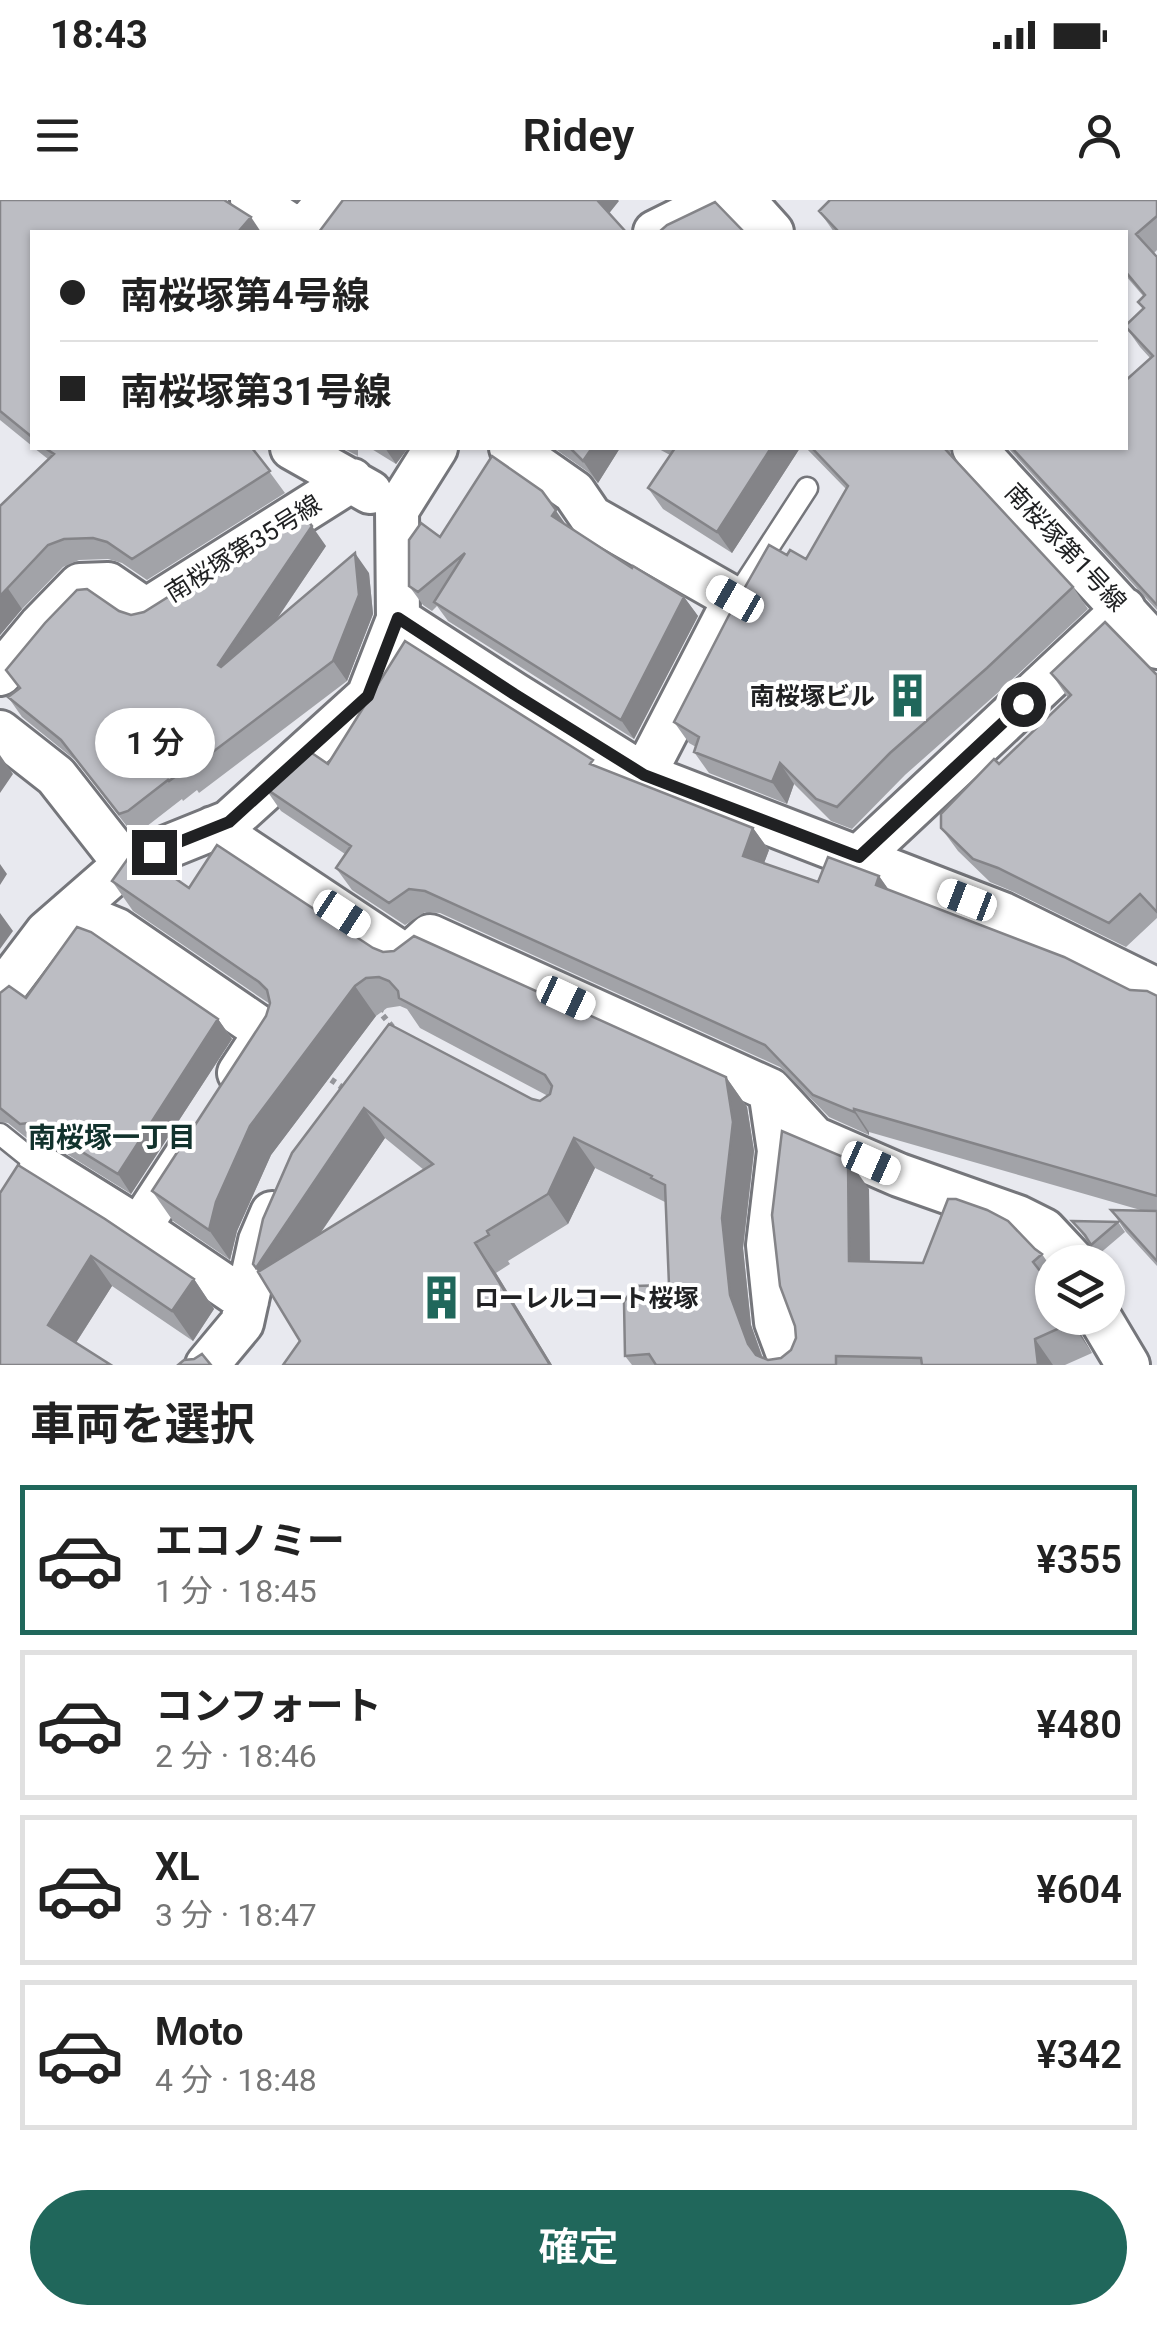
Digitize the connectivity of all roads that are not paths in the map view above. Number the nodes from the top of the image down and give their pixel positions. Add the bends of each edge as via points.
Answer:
1 (252, 200) edge
2 (329, 200) edge
3 (720, 200) edge
4 (742, 200) edge
5 (298, 230) edge
6 (303, 230) edge
7 (659, 230) edge
8 (770, 230) edge
9 (296, 450) edge
10 (435, 450) edge
11 (514, 450) edge
12 (976, 450) edge
13 (352, 480) junction
14 (806, 488) dead end
15 (397, 510) junction
16 (735, 599) junction
17 (1124, 609) junction
18 (398, 618) junction
19 (1157, 647) edge
20 (0, 674) edge
21 (0, 732) edge
22 (644, 775) junction
23 (213, 828) junction
24 (859, 857) junction
25 (125, 864) junction
26 (71, 911) junction
27 (1148, 975) edge
28 (0, 994) edge
29 (770, 1090) junction
30 (0, 1134) edge
31 (41, 1167) joint
32 (291, 1170) edge
33 (139, 1228) junction
34 (1058, 1245) edge
35 (247, 1302) junction
36 (1110, 1335) edge
37 (1157, 1356) edge
38 (207, 1365) edge
39 (792, 1365) edge
40 (1128, 1365) edge
41 (1142, 1365) edge

1 - 5 street
2 - 6 street
3 - 7 street
4 - 8 street
9 - 13 street
10 - 15 street
11 - 16 street via 574,492 591,516
12 - 17 street, 南桜塚第1号線
13 - 15 street
13 - 20 street, 南桜塚第35号線 via 146,610 108,584 80,585
14 - 16 lane
15 - 18 street
16 - 22 street
17 - 19 street, 南桜塚第1号線
17 - 24 street
18 - 22 street
18 - 23 street via 368,696 229,822
21 - 25 street via 56,776
22 - 24 street
23 - 25 street
23 - 29 street via 406,956 430,936
24 - 27 street
25 - 26 street
26 - 28 street
26 - 33 street via 117,930 266,1032
29 - 34 street via 814,1138 1018,1217
29 - 39 street via 779,1150 768,1244 776,1322
30 - 31 lane
31 - 33 street
32 - 35 street via 260,1241
33 - 35 street
35 - 38 street via 242,1323
36 - 40 street
37 - 41 street

